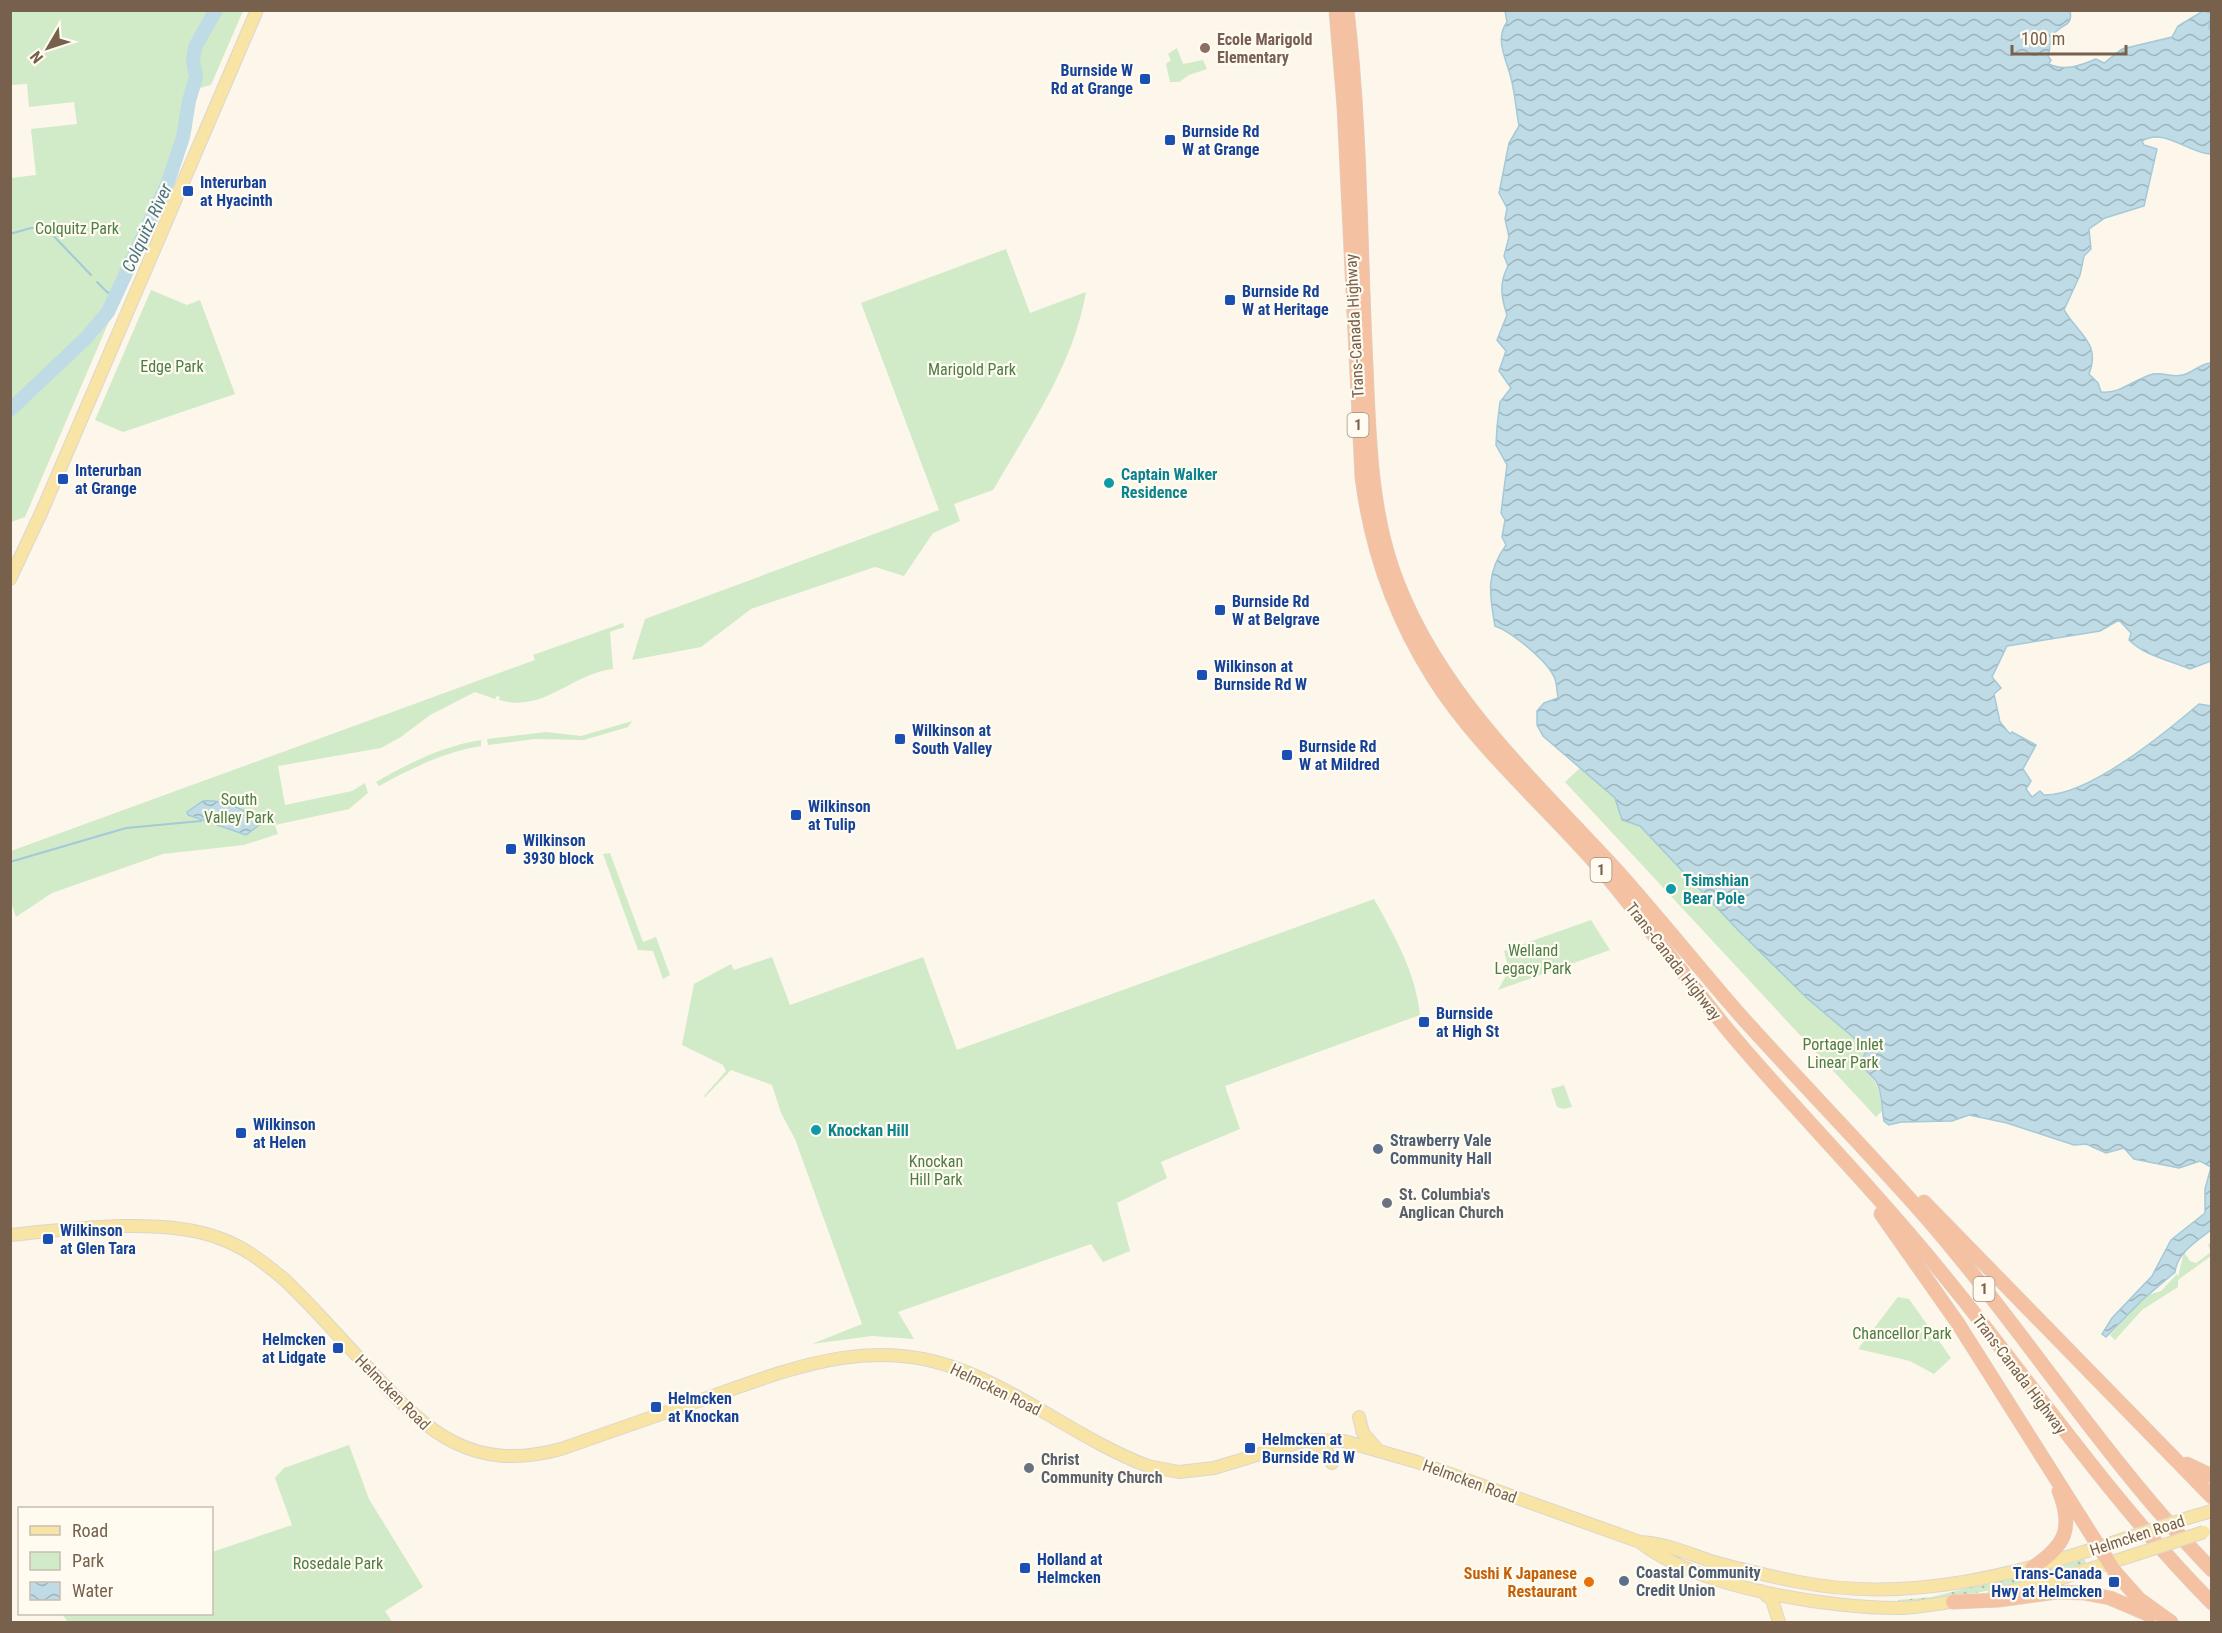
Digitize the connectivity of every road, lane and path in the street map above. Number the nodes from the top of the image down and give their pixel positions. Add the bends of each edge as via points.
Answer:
1 (257, 10) edge
2 (1327, 10) edge
3 (1336, 10) edge
4 (1347, 10) edge
5 (1356, 10) edge
6 (1354, 87) junction
7 (1344, 107) junction
8 (10, 579) edge
9 (1744, 1019) junction
10 (1769, 1078) junction
11 (10, 1236) edge
12 (1359, 1417) dead end
13 (1307, 1440) junction
14 (1378, 1450) junction
15 (2037, 1450) junction
16 (2175, 1457) junction
17 (1332, 1463) dead end
18 (2211, 1476) edge
19 (2211, 1497) edge
20 (2211, 1511) edge
21 (2208, 1531) edge
22 (1640, 1542) junction
23 (2100, 1547) junction
24 (2109, 1564) junction
25 (2032, 1568) junction
26 (2211, 1570) edge
27 (1760, 1590) junction
28 (1953, 1602) junction
29 (2211, 1603) edge
30 (1779, 1623) edge
31 (2164, 1623) edge
32 (2170, 1623) edge

1 - 8 main road
2 - 7 highway
3 - 7 highway, Trans-Canada Highway / 1
4 - 6 highway, Trans-Canada Highway / 1
5 - 6 highway
6 - 9 highway, Trans-Canada Highway / 1 via 1372,468 1386,549 1402,595 1433,658 1477,718
7 - 10 highway, Trans-Canada Highway / 1 via 1362,477 1373,542 1399,615 1456,710 1599,867
9 - 16 highway via 1770,1038 1902,1179
9 - 26 highway, Trans-Canada Highway / 1 via 1927,1218 2140,1492
10 - 15 highway via 1796,1118 1895,1232
10 - 29 highway, Trans-Canada Highway / 1 via 1922,1248 2110,1491
11 - 13 main road, Helmcken Road via 130,1227 199,1232 251,1254 301,1295 425,1425 454,1444 490,1455 526,1456 561,1449 777,1373 859,1354 929,1359 967,1372 1148,1466 1179,1472 1214,1468
12 - 14 main road via 1363,1433
13 - 14 main road, Helmcken Road via 1344,1441
13 - 17 main road via 1326,1449
14 - 22 main road, Helmcken Road
15 - 23 highway
15 - 25 highway via 2061,1497 2066,1526 2056,1550
16 - 18 highway
16 - 19 highway
20 - 23 main road, Helmcken Road, bridge
21 - 24 main road, Helmcken Road, bridge
22 - 25 main road, Helmcken Road via 1658,1543 1713,1562 1795,1581 1880,1591 1959,1583
22 - 27 main road, Helmcken Road via 1654,1553 1721,1580
23 - 24 highway
23 - 25 main road, Helmcken Road
24 - 28 main road, Helmcken Road via 2046,1583
24 - 32 highway via 2139,1599
27 - 28 main road, Helmcken Road via 1875,1607
27 - 30 main road via 1772,1600
28 - 31 highway via 2084,1593 2122,1602

